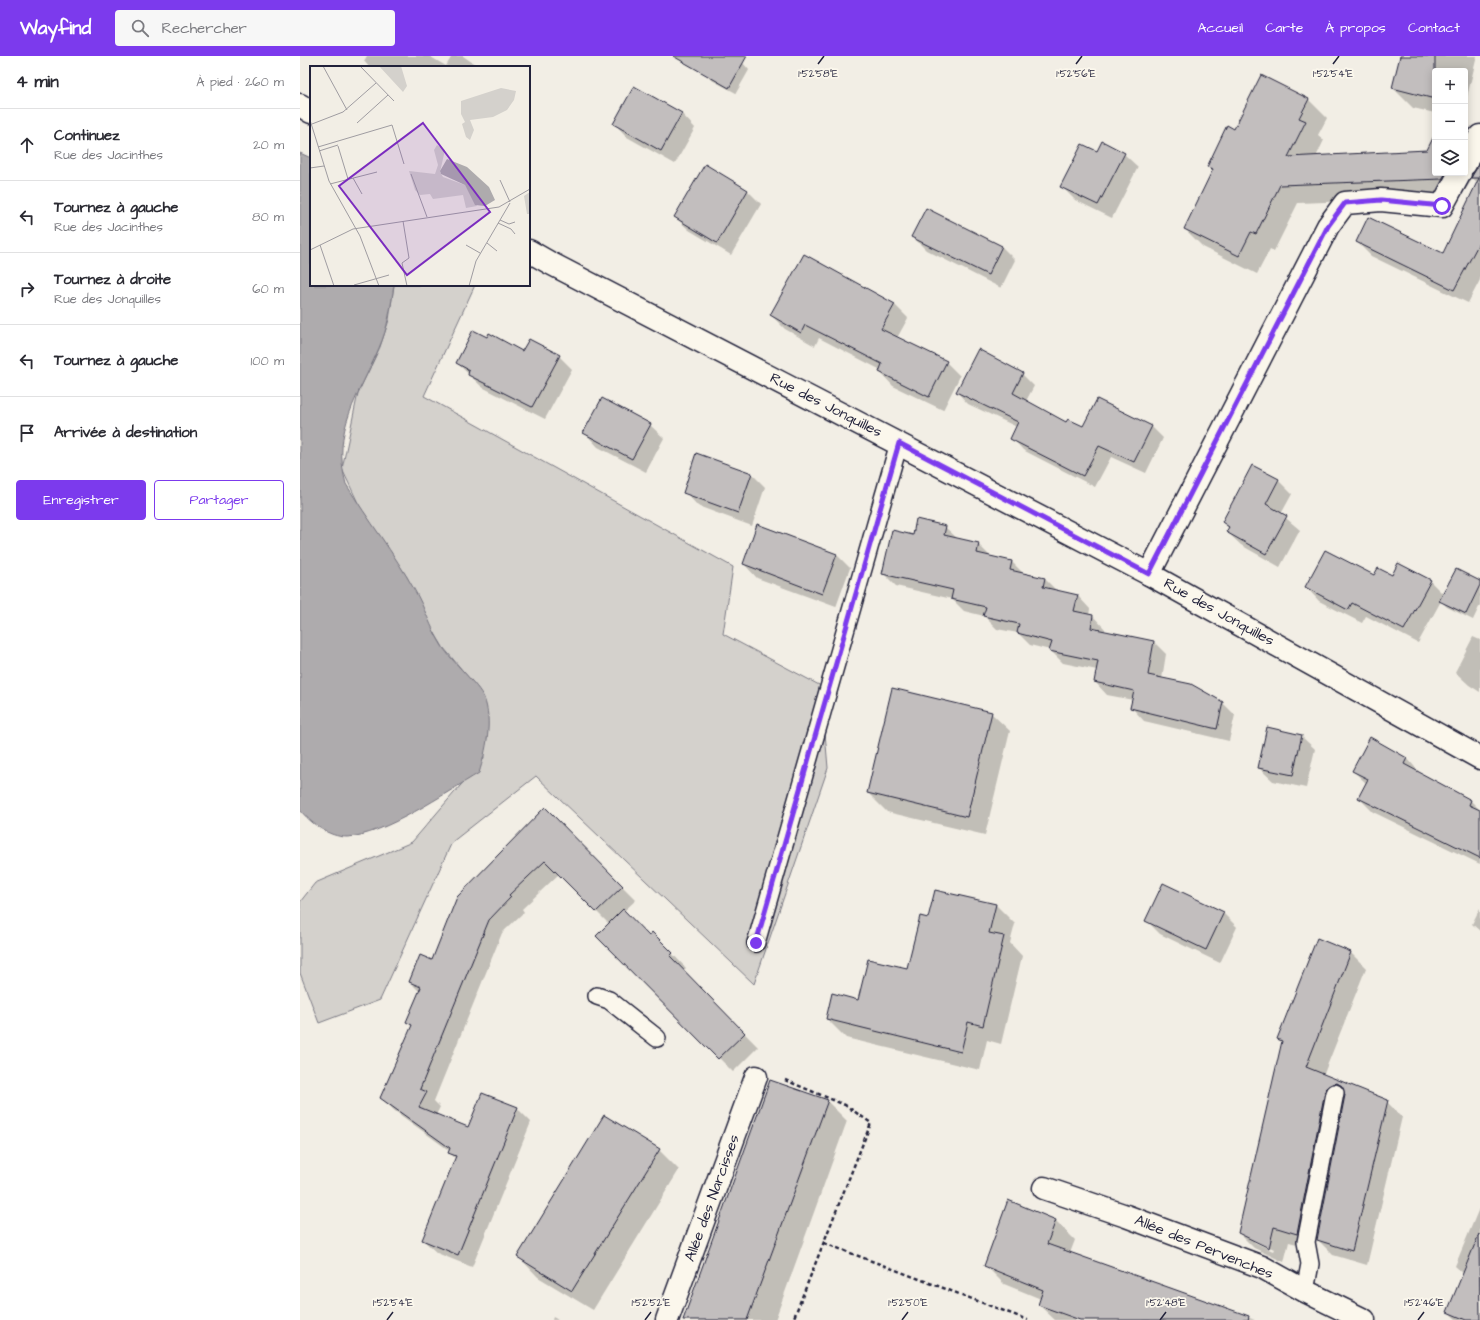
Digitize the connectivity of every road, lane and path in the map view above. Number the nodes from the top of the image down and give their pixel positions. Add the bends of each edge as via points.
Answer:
1 (300, 105) edge
2 (310, 111) edge
3 (1480, 136) edge
4 (1468, 158) edge
5 (1458, 176) edge
6 (530, 252) edge
7 (899, 443) junction
8 (1149, 574) junction
9 (1480, 758) edge
10 (756, 943) dead end
11 (597, 996) dead end
12 (657, 1038) dead end
13 (756, 1077) joint
14 (1335, 1093) dead end
15 (1044, 1188) dead end
16 (824, 1243) junction
17 (1305, 1291) junction
18 (1360, 1319) edge
19 (668, 1320) edge
20 (793, 1320) edge
21 (1028, 1320) edge

1 - 2 street
3 - 4 street
5 - 8 street via 1442,206 1381,200 1345,203 1328,226
6 - 7 street, Rue des Jonquilles
7 - 8 street, Rue des Jonquilles
7 - 10 lane
8 - 9 street, Rue des Jonquilles
11 - 12 lane via 609,1000
13 - 16 path via 759,1070 845,1105 871,1123
13 - 19 street, Allée des Narcisses
14 - 17 lane via 1306,1242 1310,1264
15 - 17 street, Allée des Pervenches via 1262,1267
16 - 20 path
16 - 21 path
17 - 18 street, Allée des Pervenches

